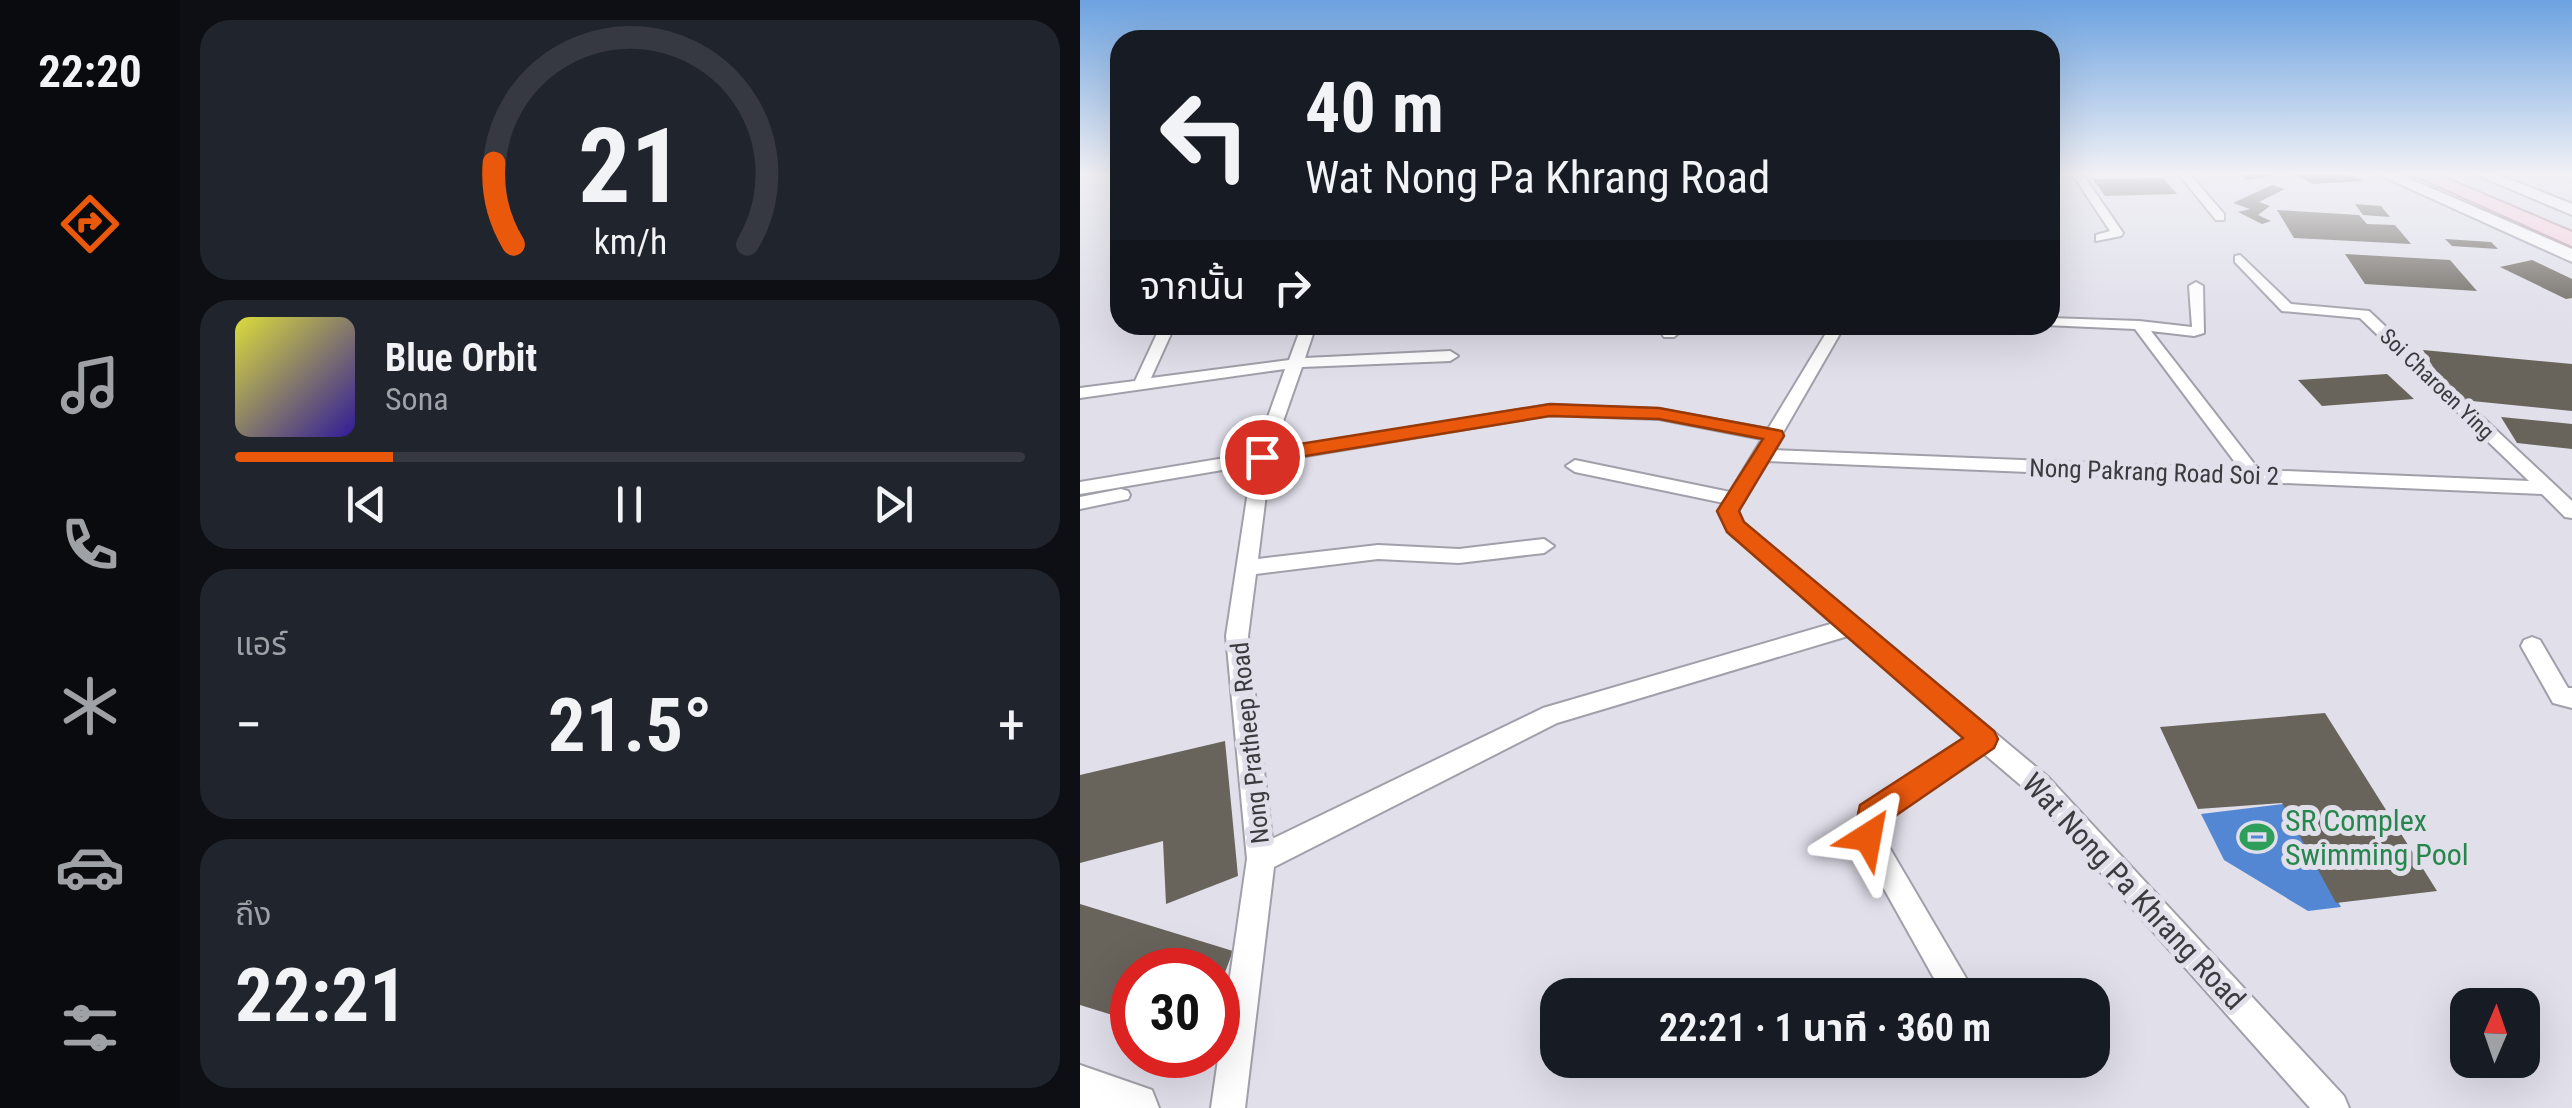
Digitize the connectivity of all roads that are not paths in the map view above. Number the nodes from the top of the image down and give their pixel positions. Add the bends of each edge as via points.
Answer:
1 (2111, 224) edge
2 (2499, 224) edge
3 (2535, 224) edge
4 (2100, 238) dead end
5 (2572, 240) edge
6 (2572, 256) edge
7 (2240, 259) dead end
8 (2196, 286) dead end
9 (2060, 322) edge
10 (2139, 325) junction
11 (1163, 335) edge
12 (1306, 335) edge
13 (1825, 335) edge
14 (1394, 339) dead end
15 (1450, 356) dead end
16 (1382, 358) junction
17 (1299, 363) junction
18 (1140, 384) junction
19 (1080, 393) edge
20 (1769, 445) junction
21 (1262, 463) junction
22 (1575, 466) dead end
23 (2254, 476) junction
24 (1080, 488) edge
25 (2546, 488) junction
26 (1736, 499) junction
27 (1080, 503) edge
28 (2572, 512) edge
29 (1544, 546) dead end
30 (1247, 568) junction
31 (1850, 628) junction
32 (2532, 646) dead end
33 (2572, 698) edge
34 (1984, 739) junction
35 (1262, 859) junction
36 (1952, 978) dead end
37 (1080, 1090) edge
38 (1134, 1108) edge
39 (1228, 1108) edge
40 (2332, 1108) edge

1 - 4 street via 2117,233
2 - 6 main road
3 - 5 highway
7 - 25 street, Soi Charoen Ying via 2287,308 2364,314
8 - 10 street via 2199,330
9 - 10 street
10 - 23 street
11 - 18 street
12 - 17 street, Nong Pratheep Road
13 - 20 street
14 - 16 street
15 - 16 street
16 - 17 street
17 - 18 street
17 - 21 street, Nong Pratheep Road
18 - 19 street
20 - 21 street, Nong Pakrang Road Soi 2 via 1659,414 1550,410
20 - 23 street, Nong Pakrang Road Soi 2
20 - 26 street
21 - 24 street
21 - 27 street
21 - 30 street, Nong Pratheep Road
22 - 26 street
23 - 25 street, Nong Pakrang Road Soi 2
25 - 28 street, Soi Charoen Ying
26 - 31 street, Wat Nong Pa Khrang Road via 1728,511 1735,526
29 - 30 street via 1458,556 1378,552
30 - 35 street, Nong Pratheep Road via 1237,636
31 - 34 street, Wat Nong Pa Khrang Road
31 - 35 street via 1551,715
32 - 33 street via 2562,696
34 - 36 street via 1870,815 1867,825
34 - 40 street, Wat Nong Pa Khrang Road via 2039,784
35 - 39 street, Nong Pratheep Road
37 - 38 main road

